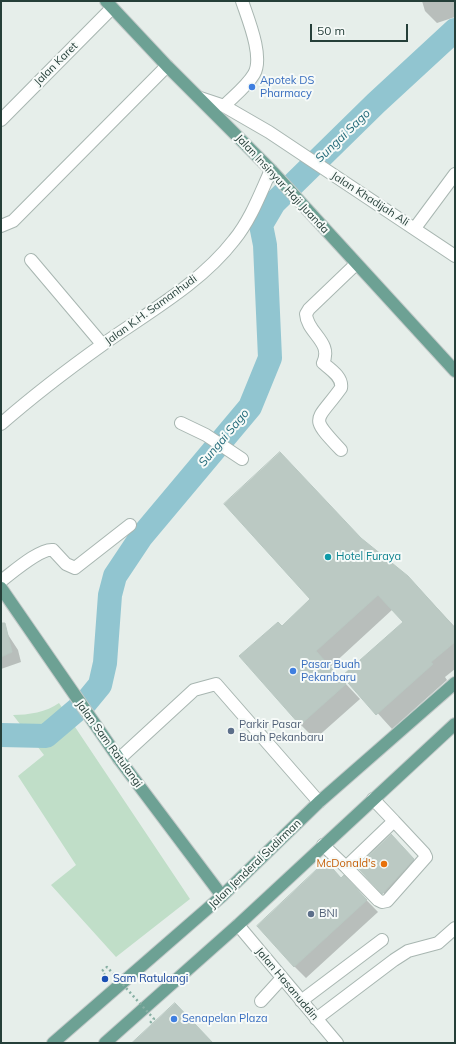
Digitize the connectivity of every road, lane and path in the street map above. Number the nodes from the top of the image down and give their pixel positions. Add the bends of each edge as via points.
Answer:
1 (242, 1) edge
2 (109, 4) edge
3 (167, 66) junction
4 (200, 98) junction
5 (224, 106) junction
6 (1, 120) edge
7 (271, 170) junction
8 (455, 174) edge
9 (1, 226) edge
10 (415, 228) junction
11 (455, 256) edge
12 (31, 260) dead end
13 (356, 264) junction
14 (102, 344) junction
15 (455, 371) edge
16 (181, 423) dead end
17 (1, 424) edge
18 (341, 450) dead end
19 (242, 459) dead end
20 (130, 525) dead end
21 (1, 581) edge
22 (1, 588) edge
23 (455, 683) edge
24 (455, 724) edge
25 (119, 758) junction
26 (373, 799) junction
27 (319, 802) junction
28 (394, 821) junction
29 (324, 845) junction
30 (346, 867) junction
31 (222, 896) junction
32 (238, 925) junction
33 (455, 928) edge
34 (382, 940) dead end
35 (105, 975) dead end
36 (282, 978) junction
37 (261, 1001) dead end
38 (301, 1001) junction
39 (316, 1020) junction
40 (150, 1022) dead end
41 (53, 1043) edge
42 (105, 1043) edge
43 (337, 1043) edge

1 - 5 street via 258,66 251,80
2 - 3 main road, Jalan Insinyur Haji Juanda
2 - 6 street, Jalan Karet
3 - 4 main road, Jalan Insinyur Haji Juanda
3 - 9 street via 13,220
4 - 5 street, Jalan Khadijah Ali
4 - 7 main road, Jalan Insinyur Haji Juanda
5 - 10 street, Jalan Khadijah Ali via 269,132 320,168
7 - 13 main road, Jalan Insinyur Haji Juanda
7 - 14 street, Jalan K.H. Samanhudi via 247,223 222,254 208,268
8 - 10 street
10 - 11 street, Jalan Khadijah Ali
12 - 14 street
13 - 15 main road, Jalan Insinyur Haji Juanda
13 - 18 street via 308,309 306,314 325,348 326,356 323,363 342,384 320,414 318,421 321,429
14 - 17 street, Jalan K.H. Samanhudi via 36,393
16 - 19 street via 206,435
20 - 21 street via 75,568 66,564 53,550 47,550
22 - 25 main road, Jalan Sam Ratulangi
23 - 27 main road, Jalan Jenderal Sudirman
24 - 26 main road
25 - 27 street via 194,690 216,684
25 - 31 main road, Jalan Sam Ratulangi
26 - 28 street
26 - 29 main road
27 - 31 main road, Jalan Jenderal Sudirman
28 - 30 street
28 - 30 street via 426,857 387,901 378,900
29 - 30 street
29 - 32 main road
31 - 41 main road, Jalan Jenderal Sudirman
32 - 36 street, Jalan Hasanuddin
32 - 42 main road
33 - 39 street via 438,943 408,951 394,960
34 - 38 street
35 - 40 path, bridge via 102,971 107,967 154,1018
36 - 37 street
36 - 38 street, Jalan Hasanuddin
38 - 39 street, Jalan Hasanuddin
39 - 43 street, Jalan Hasanuddin

